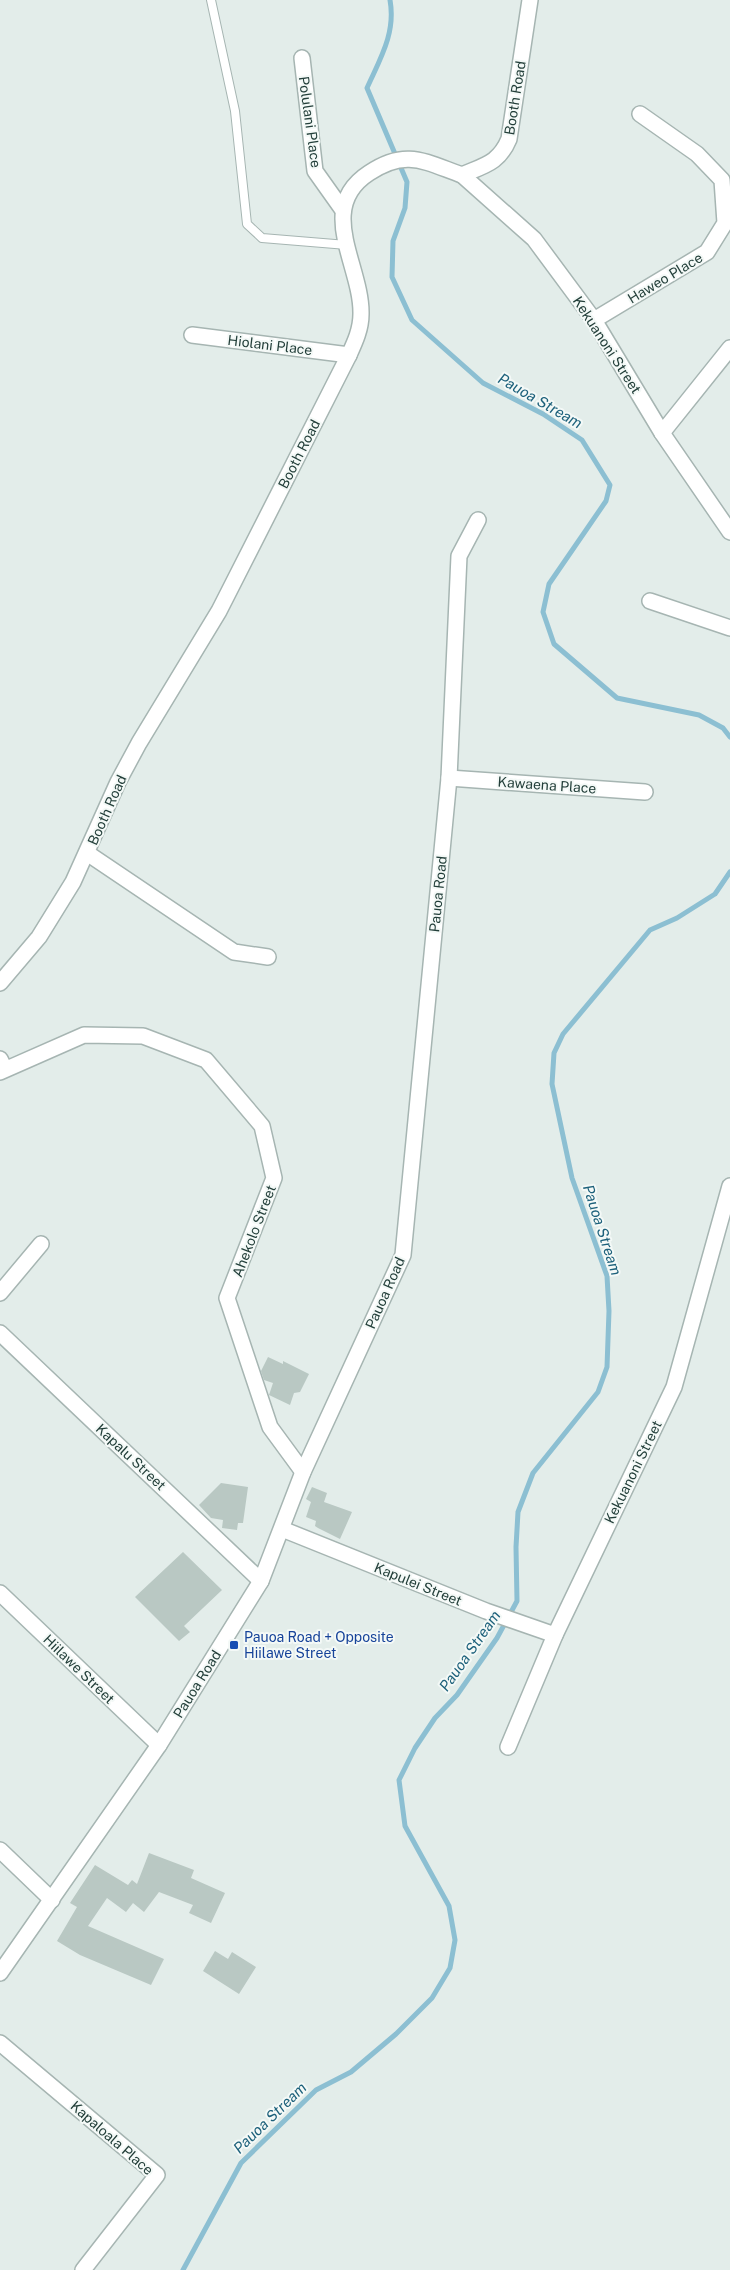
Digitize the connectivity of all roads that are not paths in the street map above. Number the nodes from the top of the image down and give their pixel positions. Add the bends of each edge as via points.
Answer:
1 (211, 0) edge
2 (530, 0) edge
3 (302, 58) dead end
4 (640, 114) dead end
5 (462, 175) junction
6 (342, 209) junction
7 (347, 245) junction
8 (594, 320) junction
9 (192, 335) dead end
10 (730, 348) edge
11 (349, 355) junction
12 (662, 433) junction
13 (478, 520) dead end
14 (730, 532) edge
15 (650, 601) dead end
16 (730, 628) edge
17 (449, 778) junction
18 (644, 792) dead end
19 (87, 853) junction
20 (268, 957) dead end
21 (0, 983) edge
22 (2, 1067) edge
23 (730, 1186) edge
24 (41, 1244) dead end
25 (0, 1293) edge
26 (0, 1333) edge
27 (303, 1472) junction
28 (282, 1529) junction
29 (261, 1581) junction
30 (0, 1593) edge
31 (555, 1635) junction
32 (159, 1745) junction
33 (508, 1747) dead end
34 (0, 1850) edge
35 (52, 1900) junction
36 (0, 1973) edge
37 (0, 2043) edge
38 (83, 2270) edge

1 - 7 lane via 235,111 247,224 262,238
2 - 5 street, Booth Road via 509,139 494,161
3 - 6 street, Polulani Place via 315,171
4 - 8 street, Haweo Place via 697,154 722,180 725,223 707,252
5 - 6 street, Booth Road via 415,159 402,158 372,170 352,187
5 - 8 street, Kekuanoni Street via 534,239
6 - 7 street, Booth Road
7 - 11 street, Booth Road via 361,314 359,331
8 - 12 street, Kekuanoni Street
9 - 11 street, Hiolani Place
10 - 12 street
11 - 19 street, Booth Road via 219,612 118,782
12 - 14 street, Kekuanoni Street
13 - 17 street, Pauoa Road via 459,556
15 - 16 street
17 - 18 street, Kawaena Place
17 - 27 street, Pauoa Road via 403,1254
19 - 20 street via 234,952
19 - 21 street, Booth Road via 39,937
22 - 27 street, Ahekolo Street via 84,1035 143,1036 206,1060 262,1126 274,1178 227,1298 270,1427
23 - 31 street, Kekuanoni Street via 674,1387
24 - 25 street
26 - 29 street, Kapalu Street
27 - 28 street, Pauoa Road
28 - 29 street, Pauoa Road
28 - 31 street, Kapulei Street via 522,1625
29 - 32 street, Pauoa Road
30 - 32 street, Hiilawe Street
31 - 33 street, Kekuanoni Street
32 - 35 street, Pauoa Road
34 - 35 street
35 - 36 street, Pauoa Road
37 - 38 street, Kapaloala Place via 157,2175

